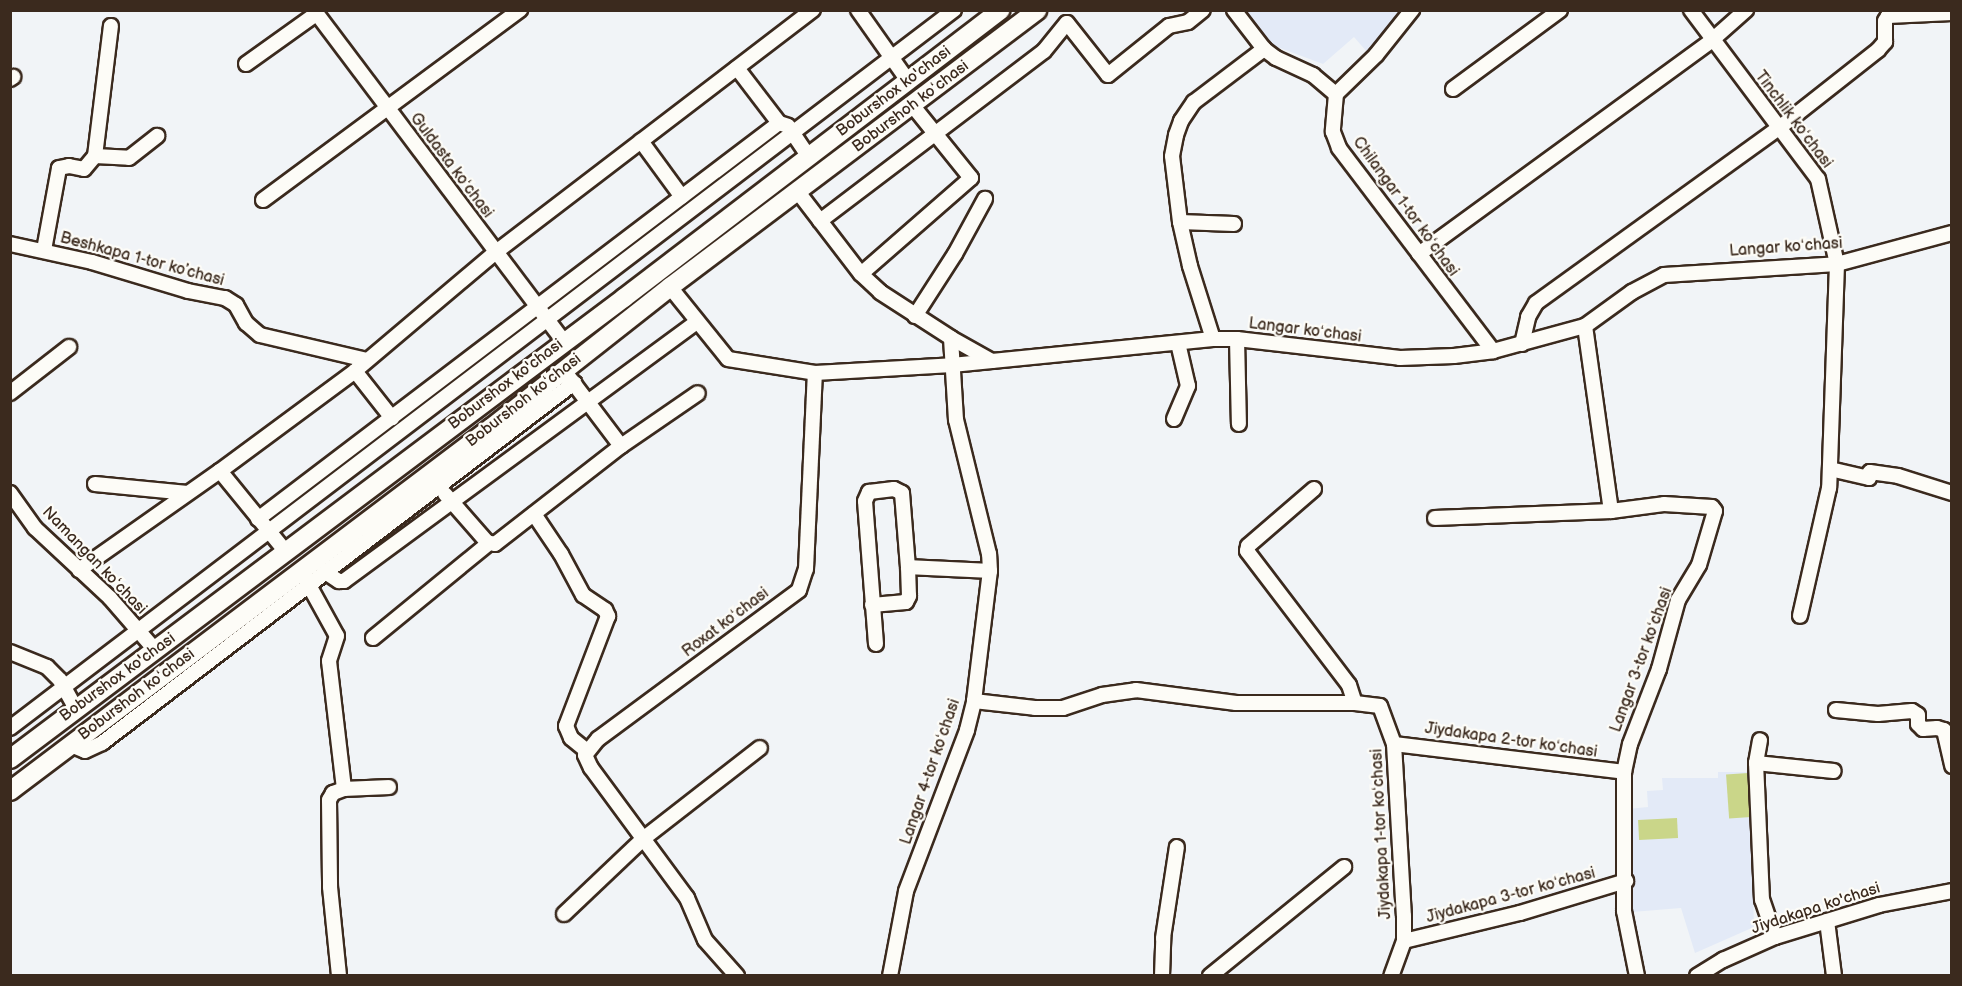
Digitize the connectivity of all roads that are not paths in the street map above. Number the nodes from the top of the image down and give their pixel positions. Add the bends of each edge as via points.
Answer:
1 (520, 10) edge
2 (813, 10) edge
3 (858, 10) edge
4 (954, 10) edge
5 (1000, 10) edge
6 (1037, 10) edge
7 (1203, 10) edge
8 (1234, 10) edge
9 (1412, 10) edge
10 (1560, 10) edge
11 (1691, 10) edge
12 (1746, 10) edge
13 (315, 12) edge
14 (1952, 14) edge
15 (111, 26) dead end
16 (1711, 40) junction
17 (1264, 49) junction
18 (891, 58) junction
19 (246, 64) dead end
20 (737, 68) junction
21 (908, 81) junction
22 (1453, 88) dead end
23 (1336, 94) junction
24 (913, 106) junction
25 (387, 108) junction
26 (779, 123) junction
27 (1779, 128) junction
28 (793, 133) junction
29 (936, 134) junction
30 (158, 136) dead end
31 (641, 141) junction
32 (95, 156) junction
33 (809, 157) junction
34 (798, 192) junction
35 (682, 197) junction
36 (985, 199) dead end
37 (263, 200) dead end
38 (820, 221) junction
39 (1180, 222) junction
40 (1234, 224) dead end
41 (1952, 233) edge
42 (10, 244) edge
43 (44, 250) junction
44 (496, 252) junction
45 (1419, 254) junction
46 (1837, 264) junction
47 (861, 274) junction
48 (670, 287) junction
49 (537, 307) junction
50 (915, 316) junction
51 (547, 320) junction
52 (696, 322) junction
53 (1585, 326) junction
54 (951, 339) junction
55 (1213, 339) junction
56 (1237, 339) junction
57 (563, 341) junction
58 (1178, 343) junction
59 (1522, 344) junction
60 (69, 347) dead end
61 (1493, 351) junction
62 (367, 360) junction
63 (992, 361) junction
64 (952, 365) junction
65 (355, 371) junction
66 (814, 373) junction
67 (569, 377) junction
68 (10, 393) edge
69 (698, 393) dead end
70 (587, 401) junction
71 (392, 417) junction
72 (1174, 419) dead end
73 (1239, 424) dead end
74 (621, 446) junction
75 (1830, 469) junction
76 (219, 471) junction
77 (433, 481) junction
78 (95, 484) dead end
79 (1314, 489) dead end
80 (10, 493) edge
81 (188, 493) junction
82 (1952, 493) edge
83 (451, 501) junction
84 (1611, 511) junction
85 (389, 514) junction
86 (534, 514) junction
87 (1435, 518) dead end
88 (258, 519) junction
89 (269, 532) junction
90 (406, 535) junction
91 (489, 543) junction
92 (286, 552) junction
93 (908, 567) junction
94 (79, 570) junction
95 (990, 571) junction
96 (325, 572) junction
97 (305, 577) junction
98 (199, 585) junction
99 (872, 605) junction
100 (216, 606) junction
101 (1800, 616) dead end
102 (138, 631) junction
103 (373, 638) dead end
104 (876, 644) dead end
105 (156, 651) junction
106 (10, 652) edge
107 (102, 658) junction
108 (118, 679) junction
109 (64, 687) junction
110 (974, 701) junction
111 (1355, 703) junction
112 (76, 709) junction
113 (1836, 710) dead end
114 (10, 728) edge
115 (1760, 740) dead end
116 (1394, 744) junction
117 (760, 748) dead end
118 (586, 750) junction
119 (10, 759) edge
120 (1756, 763) junction
121 (1952, 766) edge
122 (1834, 771) dead end
123 (1624, 772) junction
124 (389, 787) dead end
125 (344, 789) junction
126 (10, 791) edge
127 (643, 839) junction
128 (1177, 847) dead end
129 (1344, 867) dead end
130 (1626, 881) junction
131 (1952, 891) edge
132 (564, 914) dead end
133 (1827, 921) junction
134 (1775, 937) junction
135 (1404, 941) junction
136 (1723, 960) junction
137 (339, 975) edge
138 (736, 975) edge
139 (890, 975) edge
140 (1162, 975) edge
141 (1210, 975) edge
142 (1392, 975) edge
143 (1637, 975) edge
144 (1697, 975) edge
145 (1725, 975) edge
146 (1834, 975) edge

1 - 25 street
2 - 20 street
3 - 18 street
4 - 18 street
5 - 21 main road, Boburshox ko'chasi
6 - 24 main road, Boburshoh koʻchasi
7 - 29 street via 1188,22 1169,26 1108,75 1067,23 1044,51
8 - 17 street
9 - 23 street via 1376,56
10 - 22 street
11 - 16 street, Tinchlik koʻchasi
12 - 16 street
13 - 19 street
13 - 25 street, Guldasta koʻchasi
14 - 27 street via 1888,16 1885,42 1878,50
15 - 32 street
16 - 27 street, Tinchlik koʻchasi
16 - 45 street
17 - 23 street via 1313,75
17 - 39 street via 1194,102 1181,121 1172,156
18 - 21 street
18 - 28 street
20 - 26 street
20 - 31 street
21 - 33 main road, Boburshox ko'chasi
23 - 45 street, Chilangar 1-tor koʻchasi via 1334,132 1340,148
24 - 29 street
24 - 34 main road, Boburshoh koʻchasi
25 - 37 street
25 - 44 street, Guldasta koʻchasi
26 - 28 street
26 - 35 street
27 - 46 street, Tinchlik koʻchasi via 1818,179
27 - 59 street via 1536,303 1528,317
28 - 33 street
28 - 51 street
29 - 38 street
29 - 47 street via 971,178
30 - 32 street via 129,158
31 - 35 street
31 - 44 street
32 - 43 street via 84,169 59,168
33 - 57 main road, Boburshox ko'chasi
34 - 38 street
34 - 48 main road, Boburshoh koʻchasi
35 - 49 street
36 - 50 street
38 - 47 street
39 - 40 street
39 - 55 street
41 - 46 street, Langar koʻchasi
42 - 43 street, Beshkapa 1-tor koʼchasi
43 - 62 street, Beshkapa 1-tor koʼchasi via 225,298 236,305 246,323 260,335
44 - 49 street, Guldasta koʻchasi
44 - 62 street
45 - 61 street, Chilangar 1-tor koʻchasi
46 - 53 street, Langar koʻchasi via 1664,275 1632,292
46 - 75 street, Tinchlik koʻchasi
47 - 50 street
48 - 52 street, Langar koʻchasi
48 - 67 main road, Boburshoh koʻchasi
49 - 51 street, Guldasta koʻchasi
49 - 71 street
50 - 54 street
51 - 57 street, Guldasta koʻchasi
51 - 89 street
52 - 66 street, Langar koʻchasi via 728,359
52 - 70 street
53 - 59 street, Langar koʻchasi
53 - 84 street
54 - 63 street
54 - 64 street, Langar 4-tor koʻchasi
55 - 56 street, Langar koʻchasi
55 - 58 street, Langar koʻchasi
56 - 61 street, Langar koʻchasi via 1400,358
56 - 73 street
57 - 92 main road, Boburshox ko'chasi
58 - 63 street, Langar koʻchasi
58 - 72 street via 1188,386
59 - 61 street, Langar koʻchasi
60 - 68 street
62 - 65 street
63 - 64 street, Langar koʻchasi
64 - 66 street, Langar koʻchasi
64 - 95 street, Langar 4-tor koʻchasi via 956,420
65 - 71 street
65 - 76 street
66 - 118 street, Roxat koʻchasi via 806,569 799,590
67 - 70 street
67 - 77 main road, Boburshoh koʻchasi
69 - 74 street
70 - 74 street
70 - 83 street
71 - 88 street
74 - 86 street
75 - 82 street via 1869,477 1870,472 1898,476
75 - 101 street, Tinchlik koʻchasi
76 - 81 street
76 - 88 street
77 - 83 street
77 - 85 main road, Boburshoh koʻchasi
78 - 81 street
79 - 111 street via 1247,551 1349,685
80 - 94 street, Namangan koʻchasi via 35,528
81 - 94 street
83 - 90 street
83 - 91 street
84 - 87 street
84 - 123 street, Langar 3-tor koʻchasi via 1664,504 1712,507 1715,511 1699,565 1678,600
85 - 90 street
85 - 96 street
85 - 97 main road, Boburshoh koʻchasi
86 - 91 street via 495,544
86 - 118 street via 583,595 609,616 566,726 571,738
88 - 89 street
89 - 92 street
89 - 98 street
90 - 96 street via 344,581
91 - 103 street
92 - 100 main road, Boburshox ko'chasi
93 - 95 street
93 - 99 street via 906,602
93 - 99 street via 902,493 894,489 869,492 865,501
94 - 102 street, Namangan koʻchasi
95 - 110 street, Langar 4-tor koʻchasi
96 - 97 street
97 - 125 street via 337,636 329,661
97 - 126 main road, Boburshoh koʻchasi
98 - 100 street
98 - 102 street
99 - 104 street
100 - 105 main road, Boburshox ko'chasi
102 - 105 street, Namangan koʻchasi
102 - 107 street
105 - 108 main road, Boburshox ko'chasi
106 - 109 street via 47,667
107 - 108 street
107 - 109 street
108 - 112 main road, Boburshox ko'chasi
109 - 112 street
109 - 114 street
110 - 111 street, Jiydakapa 1-tor koʻchasi via 1063,708 1102,694 1136,690 1236,704
110 - 139 street, Langar 4-tor koʻchasi via 960,750 906,891
111 - 116 street, Jiydakapa 1-tor koʻchasi via 1380,706
112 - 119 main road, Boburshox ko'chasi
113 - 121 street via 1878,714 1912,711 1918,716 1920,727 1944,730
115 - 120 street
116 - 123 street, Jiydakapa 2-tor koʻchasi
116 - 135 street, Jiydakapa 1-tor koʻchasi
117 - 127 street
118 - 127 street via 591,768
120 - 122 street
120 - 134 street via 1762,900
123 - 130 street, Langar 3-tor koʻchasi
124 - 125 street
125 - 137 street via 329,800 330,887
127 - 132 street
127 - 138 street via 687,898 705,940
128 - 140 street via 1163,939
129 - 141 street
130 - 135 street, Jiydakapa 3-tor koʻchasi via 1520,913
130 - 143 street, Langar 3-tor koʻchasi via 1625,925
131 - 133 street, Jiydakapa ko'chasi via 1879,905
133 - 134 street, Jiydakapa ko'chasi
133 - 146 street
134 - 136 street, Jiydakapa ko'chasi
135 - 142 street, Jiydakapa 1-tor koʻchasi
136 - 144 street, Jiydakapa ko'chasi
136 - 145 street

